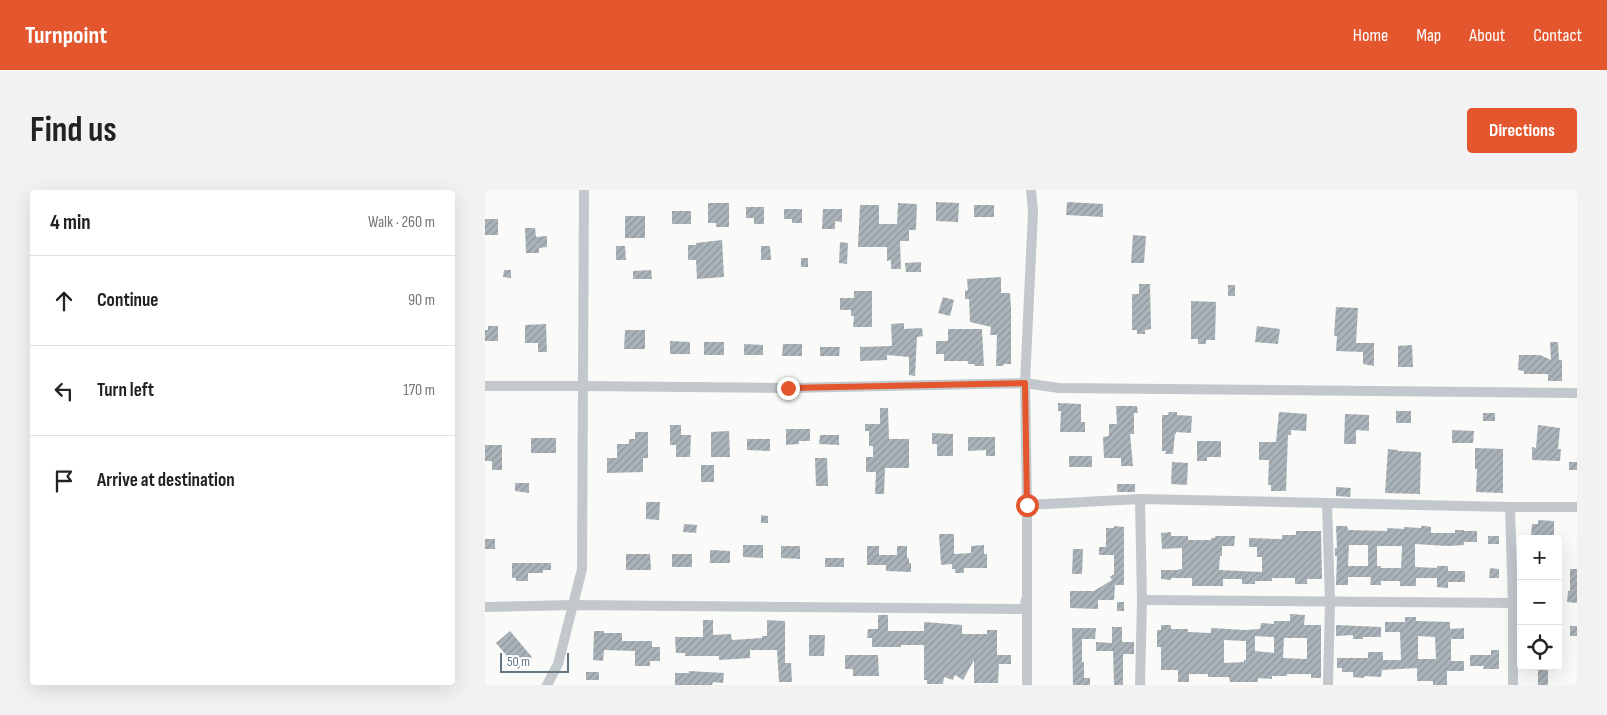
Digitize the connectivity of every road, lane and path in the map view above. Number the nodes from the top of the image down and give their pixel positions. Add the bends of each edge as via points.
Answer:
1 (584, 190) edge
2 (1031, 190) edge
3 (1025, 383) junction
4 (485, 386) edge
5 (583, 386) junction
6 (1577, 393) edge
7 (1140, 499) junction
8 (1327, 503) junction
9 (1027, 505) junction
10 (1510, 507) junction
11 (1577, 507) edge
12 (1026, 600) junction
13 (1142, 600) junction
14 (1330, 602) junction
15 (1513, 603) junction
16 (573, 605) junction
17 (485, 607) edge
18 (547, 685) edge
19 (1027, 685) edge
20 (1140, 685) edge
21 (1328, 685) edge
22 (1513, 685) edge

1 - 5 street
2 - 3 street via 1033,211
3 - 5 street via 788,388
3 - 6 street via 1059,388
3 - 9 street
4 - 5 street
5 - 16 street via 582,569
7 - 8 street
7 - 9 street
7 - 13 street
8 - 10 street
8 - 14 street
9 - 12 street
10 - 11 street
10 - 15 street
12 - 16 street via 1024,609
12 - 19 street
13 - 14 street
13 - 20 street
14 - 15 street
14 - 21 street
15 - 22 street
16 - 17 street
16 - 18 street via 558,664

